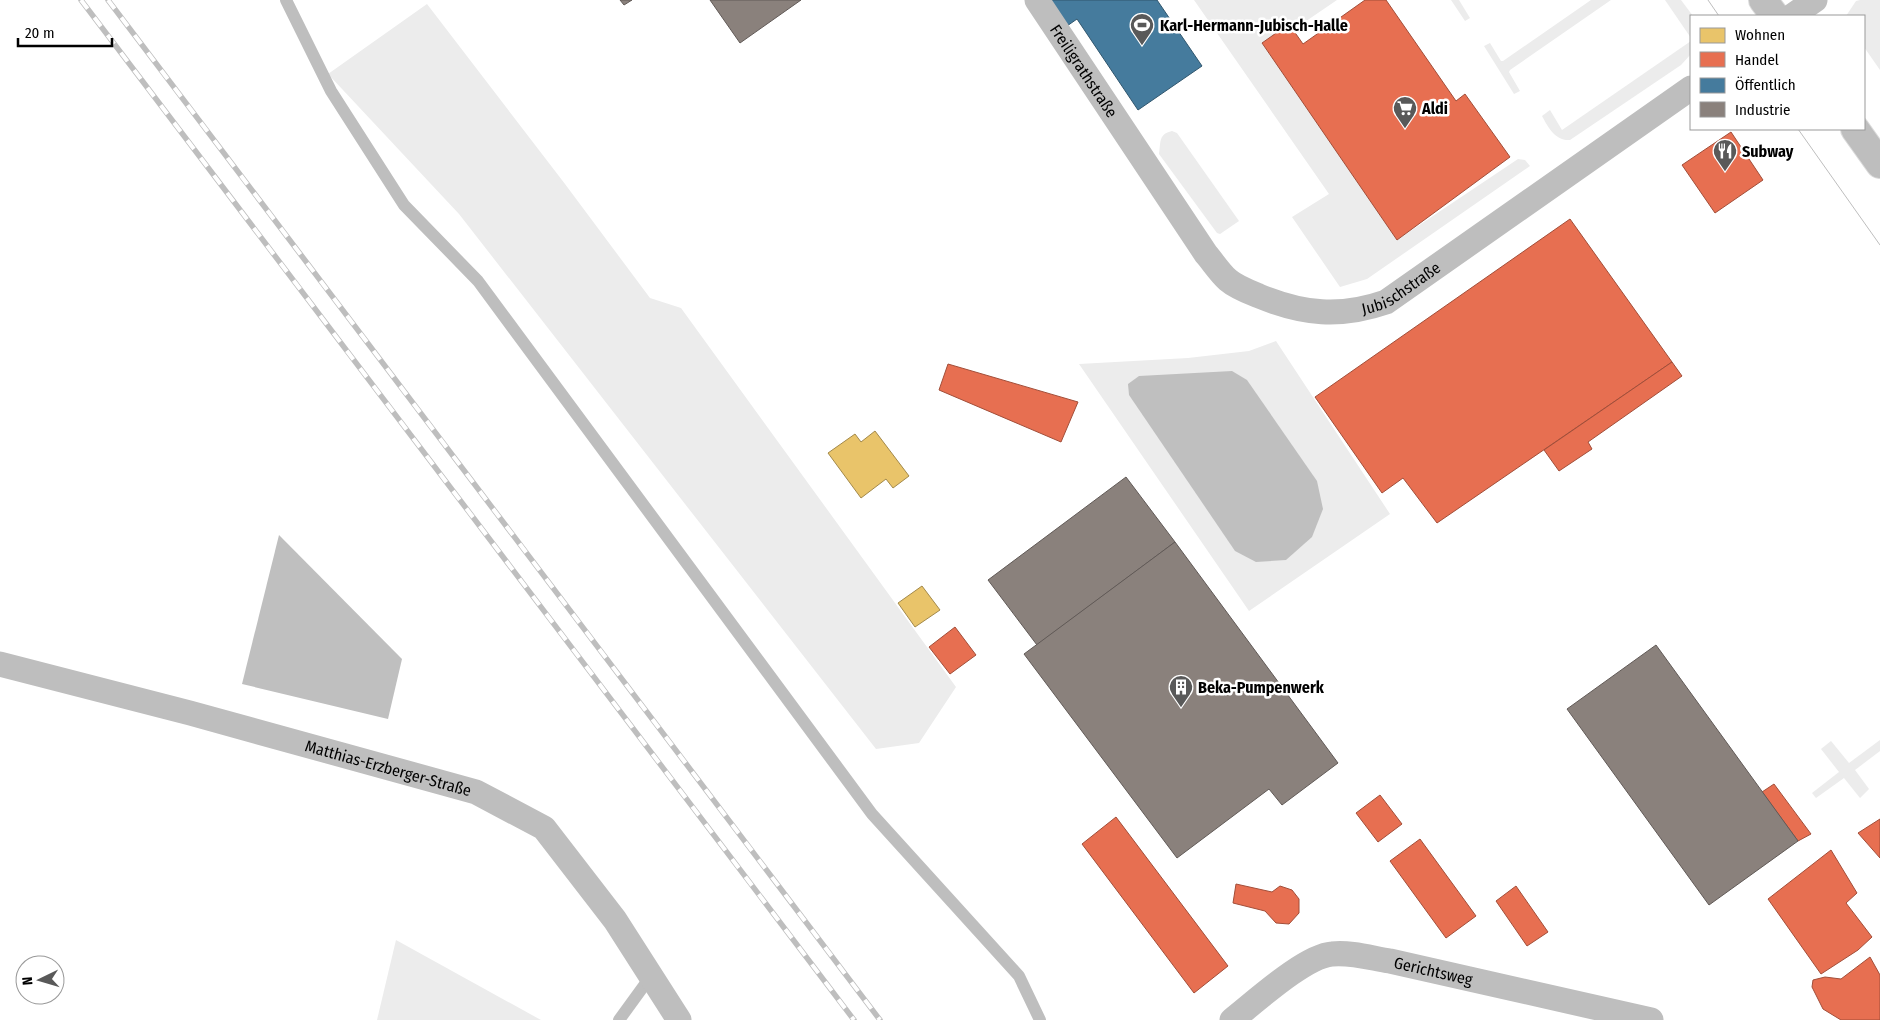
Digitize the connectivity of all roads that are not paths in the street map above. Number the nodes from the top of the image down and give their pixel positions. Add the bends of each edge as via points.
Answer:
1 (286, 0) edge
2 (1037, 0) edge
3 (1763, 0) edge
4 (1816, 0) edge
5 (1774, 15) edge
6 (1794, 15) edge
7 (1690, 89) edge
8 (1856, 130) edge
9 (1131, 141) joint
10 (1880, 164) edge
11 (0, 664) edge
12 (650, 976) junction
13 (619, 1020) edge
14 (679, 1020) edge
15 (1040, 1020) edge
16 (1232, 1020) edge
17 (1651, 1020) edge

1 - 15 lane via 331,91 404,205 478,281 872,814 1019,976
2 - 9 street, Freiligrathstraße
3 - 5 main road
4 - 6 street
7 - 9 street, Jubischstraße via 1386,302 1363,310 1306,311 1278,304 1229,282 1206,254
8 - 10 main road
11 - 12 street, Matthias-Erzberger-Straße via 476,792 544,828 615,920
12 - 13 lane
12 - 14 street, Matthias-Erzberger-Straße
16 - 17 street, Gerichtsweg via 1308,961 1331,954 1350,954

